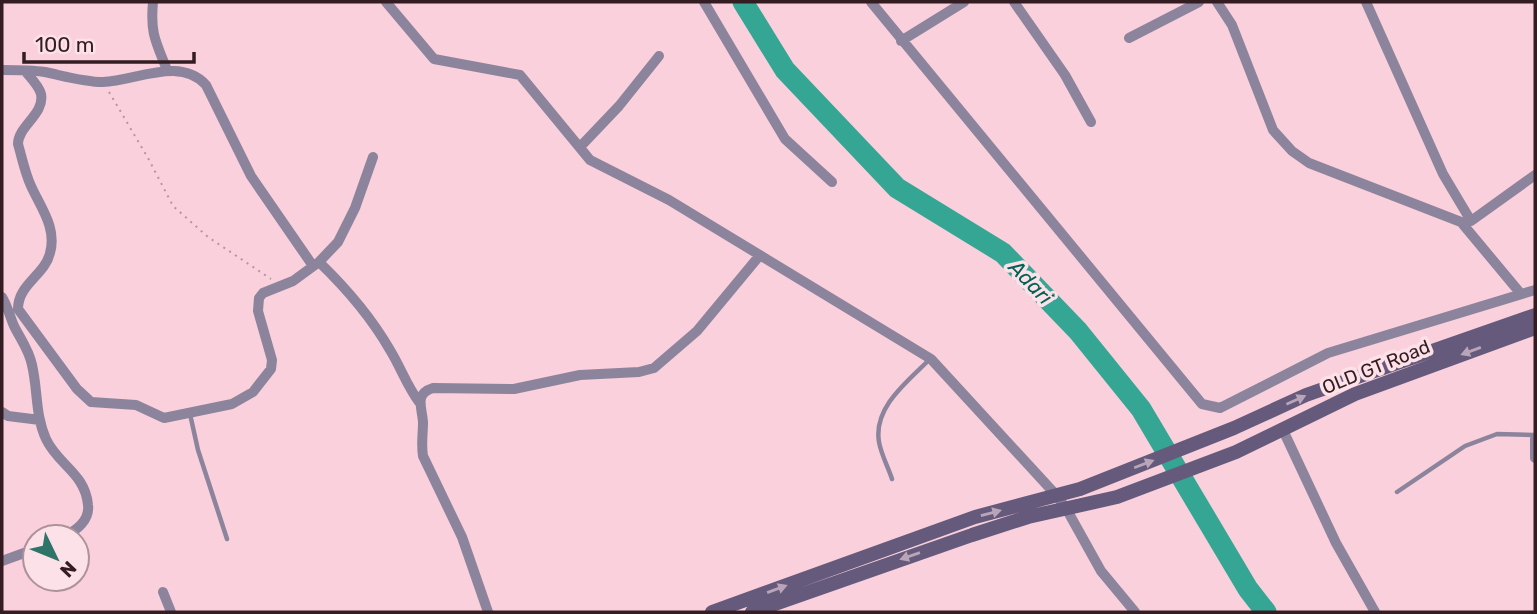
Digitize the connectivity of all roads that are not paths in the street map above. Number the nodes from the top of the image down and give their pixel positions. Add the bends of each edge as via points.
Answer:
1 (153, 2) edge
2 (386, 2) edge
3 (704, 2) edge
4 (871, 2) edge
5 (964, 2) edge
6 (1014, 2) edge
7 (1199, 2) edge
8 (1217, 2) edge
9 (1366, 2) edge
10 (1129, 38) dead end
11 (901, 41) junction
12 (659, 56) dead end
13 (2, 70) edge
14 (25, 71) junction
15 (167, 71) junction
16 (1091, 122) dead end
17 (580, 148) junction
18 (373, 156) dead end
19 (1535, 175) edge
20 (832, 182) dead end
21 (1466, 221) junction
22 (760, 254) junction
23 (316, 264) junction
24 (1535, 290) edge
25 (1521, 294) junction
26 (2, 297) edge
27 (1535, 315) edge
28 (1535, 328) edge
29 (930, 359) junction
30 (419, 402) junction
31 (2, 412) edge
32 (190, 413) junction
33 (40, 420) junction
34 (1282, 428) junction
35 (1535, 437) edge
36 (1535, 458) edge
37 (892, 479) dead end
38 (1396, 492) dead end
39 (1057, 496) junction
40 (1067, 510) junction
41 (82, 523) edge
42 (227, 539) dead end
43 (21, 554) edge
44 (2, 561) edge
45 (163, 592) dead end
46 (171, 612) edge
47 (488, 612) edge
48 (712, 612) edge
49 (752, 612) edge
50 (1135, 612) edge
51 (1376, 612) edge

1 - 15 street via 151,25
2 - 17 street via 434,59 520,75
3 - 20 street via 785,139
4 - 11 street
5 - 11 street
6 - 16 street
7 - 10 street
8 - 21 street via 1232,25 1273,130 1292,151 1309,163
9 - 21 street
11 - 25 street via 1202,404 1220,408 1328,354
12 - 17 street
13 - 14 street
14 - 15 street via 104,82
14 - 32 street via 41,97 18,137 19,144 30,184 50,222 51,242 45,265 18,299 20,313 91,402 136,405 164,418
15 - 23 street via 200,77 251,176
17 - 22 street via 590,160
18 - 23 street via 342,235
19 - 21 street
21 - 25 street
22 - 29 street
22 - 30 street via 697,331 654,368 580,375 514,389 433,388 423,393
23 - 30 street via 347,289
23 - 32 street via 293,281 263,293 257,303 272,360 268,375 243,399
24 - 25 street
26 - 33 street via 28,348
39 -> 27 main road, OLD GT Road via 1306,396
28 -> 34 main road, OLD GT Road via 1354,394
29 - 37 lane via 888,403 881,421 879,441
29 - 39 street
30 - 47 street via 423,456 462,537
31 - 33 street
32 - 42 lane
33 - 41 street via 51,446 78,477 88,506
34 - 40 main road, OLD GT Road via 1236,452 1117,498
34 - 51 street via 1336,543
35 - 36 street
35 - 38 lane via 1497,434 1465,446
39 - 40 street
48 -> 39 main road, OLD GT Road via 975,517
40 -> 49 main road, OLD GT Road via 972,535
40 - 50 street via 1101,570
43 - 44 street
45 - 46 street

